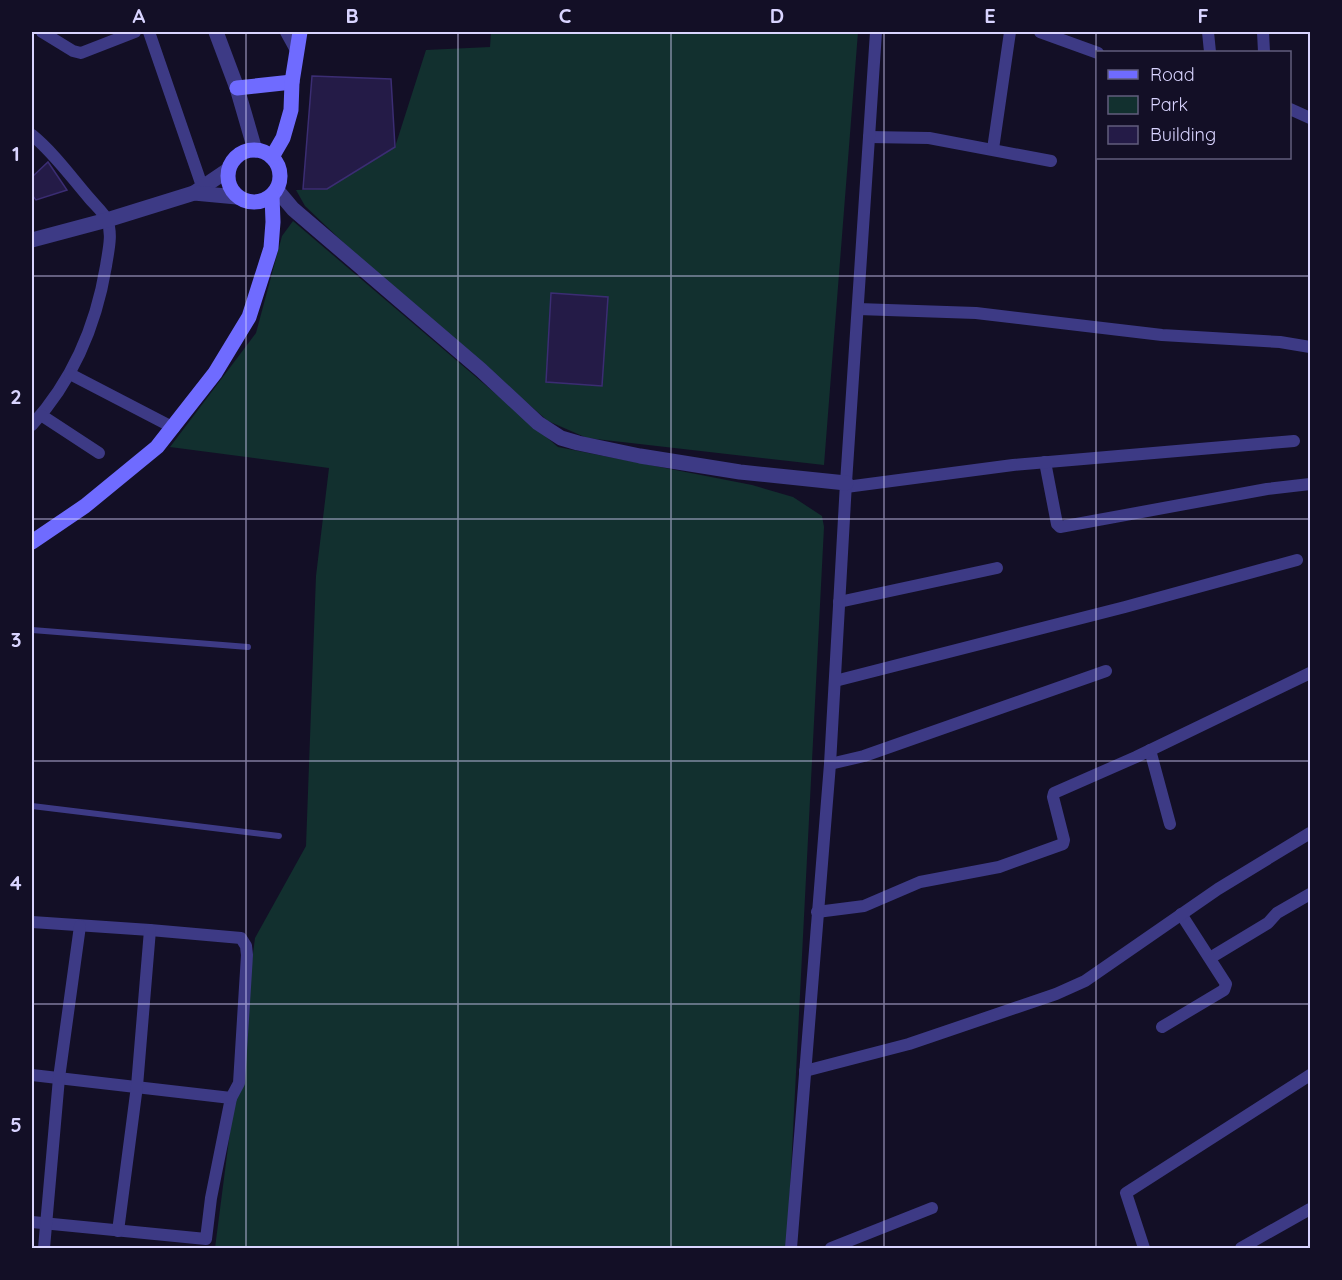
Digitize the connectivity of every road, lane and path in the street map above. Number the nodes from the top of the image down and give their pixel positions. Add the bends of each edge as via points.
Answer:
1 (42, 32) edge
2 (135, 32) edge
3 (149, 32) edge
4 (216, 32) edge
5 (286, 32) edge
6 (300, 32) edge
7 (876, 32) edge
8 (1010, 32) edge
9 (1040, 32) edge
10 (1208, 32) edge
11 (1263, 32) edge
12 (1210, 51) edge
13 (1264, 51) edge
14 (297, 52) junction
15 (1096, 52) edge
16 (292, 82) junction
17 (237, 88) junction
18 (1291, 109) edge
19 (1311, 118) edge
20 (32, 135) edge
21 (869, 137) junction
22 (993, 149) junction
23 (255, 150) junction
24 (272, 157) junction
25 (1052, 161) dead end
26 (228, 170) junction
27 (198, 189) junction
28 (274, 193) junction
29 (237, 197) junction
30 (107, 220) junction
31 (32, 240) edge
32 (858, 309) junction
33 (1311, 347) edge
34 (70, 374) junction
35 (40, 415) junction
36 (32, 425) edge
37 (174, 428) junction
38 (1294, 441) dead end
39 (99, 453) dead end
40 (1045, 462) junction
41 (1311, 484) edge
42 (846, 485) junction
43 (32, 542) edge
44 (1297, 560) dead end
45 (998, 568) dead end
46 (840, 602) junction
47 (32, 630) edge
48 (248, 646) dead end
49 (1106, 671) dead end
50 (1311, 673) edge
51 (835, 681) junction
52 (1150, 750) junction
53 (830, 764) junction
54 (32, 806) edge
55 (1170, 824) dead end
56 (1311, 833) edge
57 (279, 836) dead end
58 (1311, 894) edge
59 (817, 912) junction
60 (1181, 914) junction
61 (32, 922) edge
62 (80, 926) junction
63 (150, 930) junction
64 (1210, 958) junction
65 (1162, 1027) dead end
66 (805, 1071) junction
67 (32, 1075) edge
68 (1311, 1075) edge
69 (60, 1078) junction
70 (136, 1086) junction
71 (231, 1098) junction
72 (932, 1208) dead end
73 (1311, 1209) edge
74 (32, 1222) edge
75 (46, 1223) junction
76 (118, 1231) junction
77 (44, 1248) edge
78 (791, 1248) edge
79 (831, 1248) edge
80 (1144, 1248) edge
81 (1241, 1248) edge

1 - 2 street via 81,53
3 - 27 street
4 - 17 street
5 - 14 street
6 - 14 main road
7 - 21 street
8 - 22 street
9 - 15 street
10 - 12 street
11 - 13 street
14 - 16 main road
16 - 17 main road
16 - 24 main road via 291,110 283,138
17 - 23 street
18 - 19 street
20 - 30 street via 46,146
21 - 22 street via 929,138
21 - 32 street
22 - 25 street
23 - 24 main road
23 - 26 main road via 238,155
24 - 28 main road via 280,173
26 - 27 street
26 - 29 main road via 231,190
27 - 29 street
27 - 30 street
28 - 29 main road via 255,203
28 - 37 main road via 272,248 249,317 215,373
28 - 42 street via 538,423 561,438 630,454
30 - 31 street
30 - 34 street via 110,243 92,327
32 - 33 street via 976,313 1162,335
32 - 42 street
34 - 35 street
34 - 37 street
35 - 36 street
35 - 39 street
37 - 43 main road via 86,506
38 - 40 street
40 - 41 street via 1060,527
40 - 42 street
42 - 46 street
44 - 51 street
45 - 46 street
46 - 51 street
47 - 48 lane
49 - 53 street via 864,756
50 - 52 street
51 - 53 street
52 - 55 street
52 - 59 street via 1054,793 1063,844 999,867 920,882 864,906
53 - 59 street
54 - 57 lane
56 - 60 street
58 - 64 street
59 - 66 street
60 - 64 street
60 - 66 street via 1085,981 1056,994 909,1044
61 - 62 street
62 - 63 street
62 - 69 street
63 - 70 street
63 - 71 street via 241,938 246,946 239,1083
64 - 65 street via 1227,984 1224,990
66 - 78 street
67 - 69 street
68 - 80 street via 1126,1193
69 - 70 street
69 - 75 street
70 - 71 street
70 - 76 street
71 - 76 street via 206,1239
72 - 79 street
73 - 81 street
74 - 75 street
75 - 76 street
75 - 77 street

